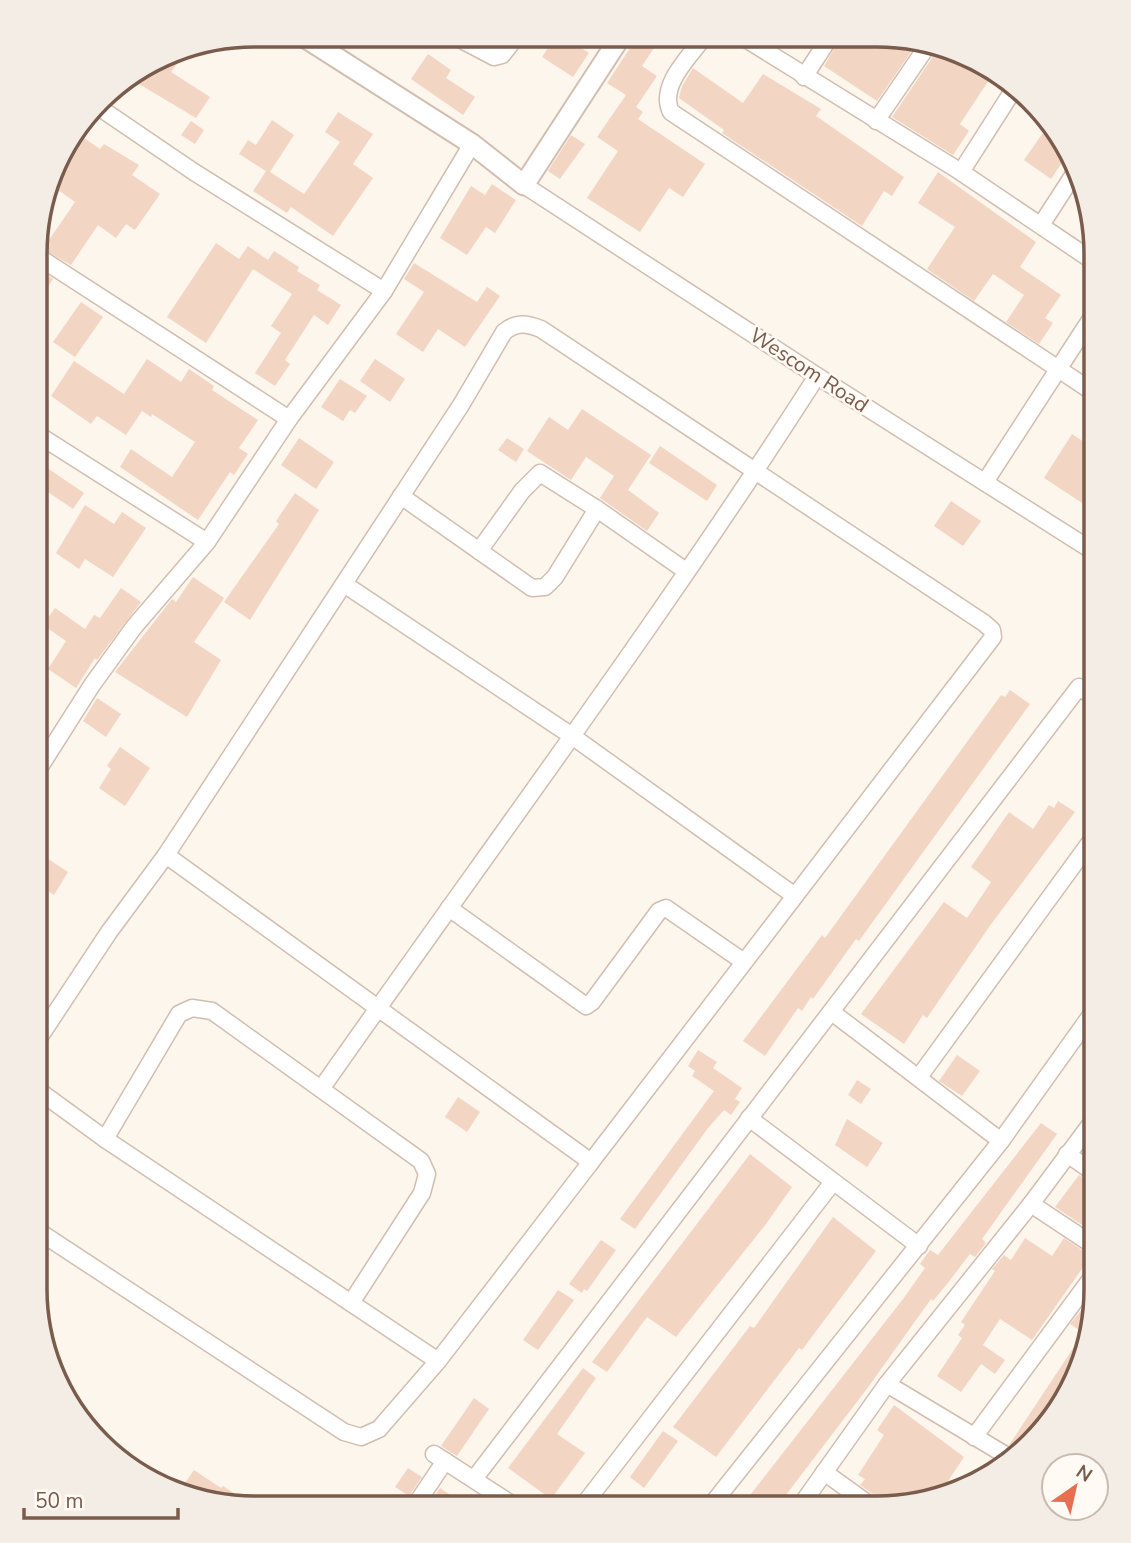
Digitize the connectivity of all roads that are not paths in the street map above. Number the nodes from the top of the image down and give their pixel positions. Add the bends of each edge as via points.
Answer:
1 (320, 47) edge
2 (475, 47) edge
3 (508, 47) edge
4 (614, 47) edge
5 (697, 47) edge
6 (758, 47) edge
7 (824, 47) edge
8 (923, 53) edge
9 (804, 77) junction
10 (1009, 96) edge
11 (105, 112) edge
12 (876, 121) junction
13 (472, 144) junction
14 (961, 172) junction
15 (1070, 180) edge
16 (524, 185) junction
17 (1041, 225) junction
18 (1084, 254) edge
19 (47, 262) edge
20 (384, 291) junction
21 (1084, 329) edge
22 (1057, 369) junction
23 (817, 376) junction
24 (1084, 386) edge
25 (289, 419) junction
26 (47, 440) edge
27 (757, 470) junction
28 (985, 482) junction
29 (401, 496) junction
30 (597, 509) junction
31 (207, 542) junction
32 (1084, 545) edge
33 (479, 551) junction
34 (686, 571) junction
35 (344, 584) junction
36 (1084, 690) edge
37 (572, 736) junction
38 (47, 757) edge
39 (1083, 851) edge
40 (166, 855) junction
41 (795, 896) junction
42 (449, 908) junction
43 (744, 962) junction
44 (378, 1007) junction
45 (833, 1013) junction
46 (1083, 1026) edge
47 (47, 1027) edge
48 (919, 1077) junction
49 (321, 1088) junction
50 (47, 1097) edge
51 (749, 1118) junction
52 (1083, 1133) edge
53 (104, 1139) junction
54 (1001, 1141) junction
55 (1067, 1154) junction
56 (591, 1162) junction
57 (1083, 1165) edge
58 (833, 1182) junction
59 (1031, 1204) junction
60 (47, 1237) edge
61 (1083, 1238) edge
62 (919, 1246) junction
63 (1083, 1290) edge
64 (351, 1303) junction
65 (438, 1361) junction
66 (887, 1384) junction
67 (974, 1437) junction
68 (1002, 1453) edge
69 (824, 1472) junction
70 (474, 1479) junction
71 (420, 1496) edge
72 (500, 1496) edge
73 (591, 1496) edge
74 (718, 1496) edge
75 (807, 1496) edge
76 (857, 1496) edge

1 - 13 street
2 - 3 street via 494,57
4 - 16 street
5 - 22 street via 669,91 671,113
6 - 9 street
7 - 9 street
8 - 12 street
9 - 12 street
10 - 14 street
11 - 20 street
12 - 14 street
13 - 16 street
13 - 20 street
14 - 17 street
15 - 17 street
16 - 23 street, Wescom Road
17 - 18 street
19 - 25 street
20 - 25 street
21 - 22 street
22 - 24 street
22 - 28 street
23 - 27 street
23 - 28 street, Wescom Road
25 - 31 street
26 - 31 street
27 - 29 street via 541,329 521,324 504,332
27 - 34 street
27 - 41 street via 993,633
28 - 32 street, Wescom Road
29 - 33 street
29 - 35 street
30 - 33 street via 540,473
30 - 33 street via 545,587 532,588
30 - 34 street
31 - 38 street via 134,627
34 - 37 street
35 - 37 street
35 - 40 street
36 - 45 street via 1079,687
37 - 41 street
37 - 42 street
39 - 48 street
40 - 44 street
40 - 47 street
41 - 43 street
42 - 43 street via 586,1006 659,911 666,908
42 - 44 street
43 - 56 street
44 - 49 street
44 - 56 street
45 - 48 street
45 - 51 street
46 - 54 street
48 - 54 street
49 - 53 street via 212,1011 192,1008 179,1014
49 - 64 street via 421,1161 427,1174 422,1193
50 - 53 street
51 - 58 street
51 - 70 street
52 - 55 street
53 - 64 street
54 - 62 street
55 - 57 street
55 - 59 street
56 - 65 street
58 - 62 street
58 - 73 street
59 - 61 street
59 - 66 street
60 - 65 street via 344,1432 361,1437 379,1429
62 - 74 street
63 - 67 street
64 - 65 street
66 - 67 street
66 - 69 street
67 - 68 street
69 - 75 street
69 - 76 street
70 - 71 street via 439,1457
70 - 72 street

